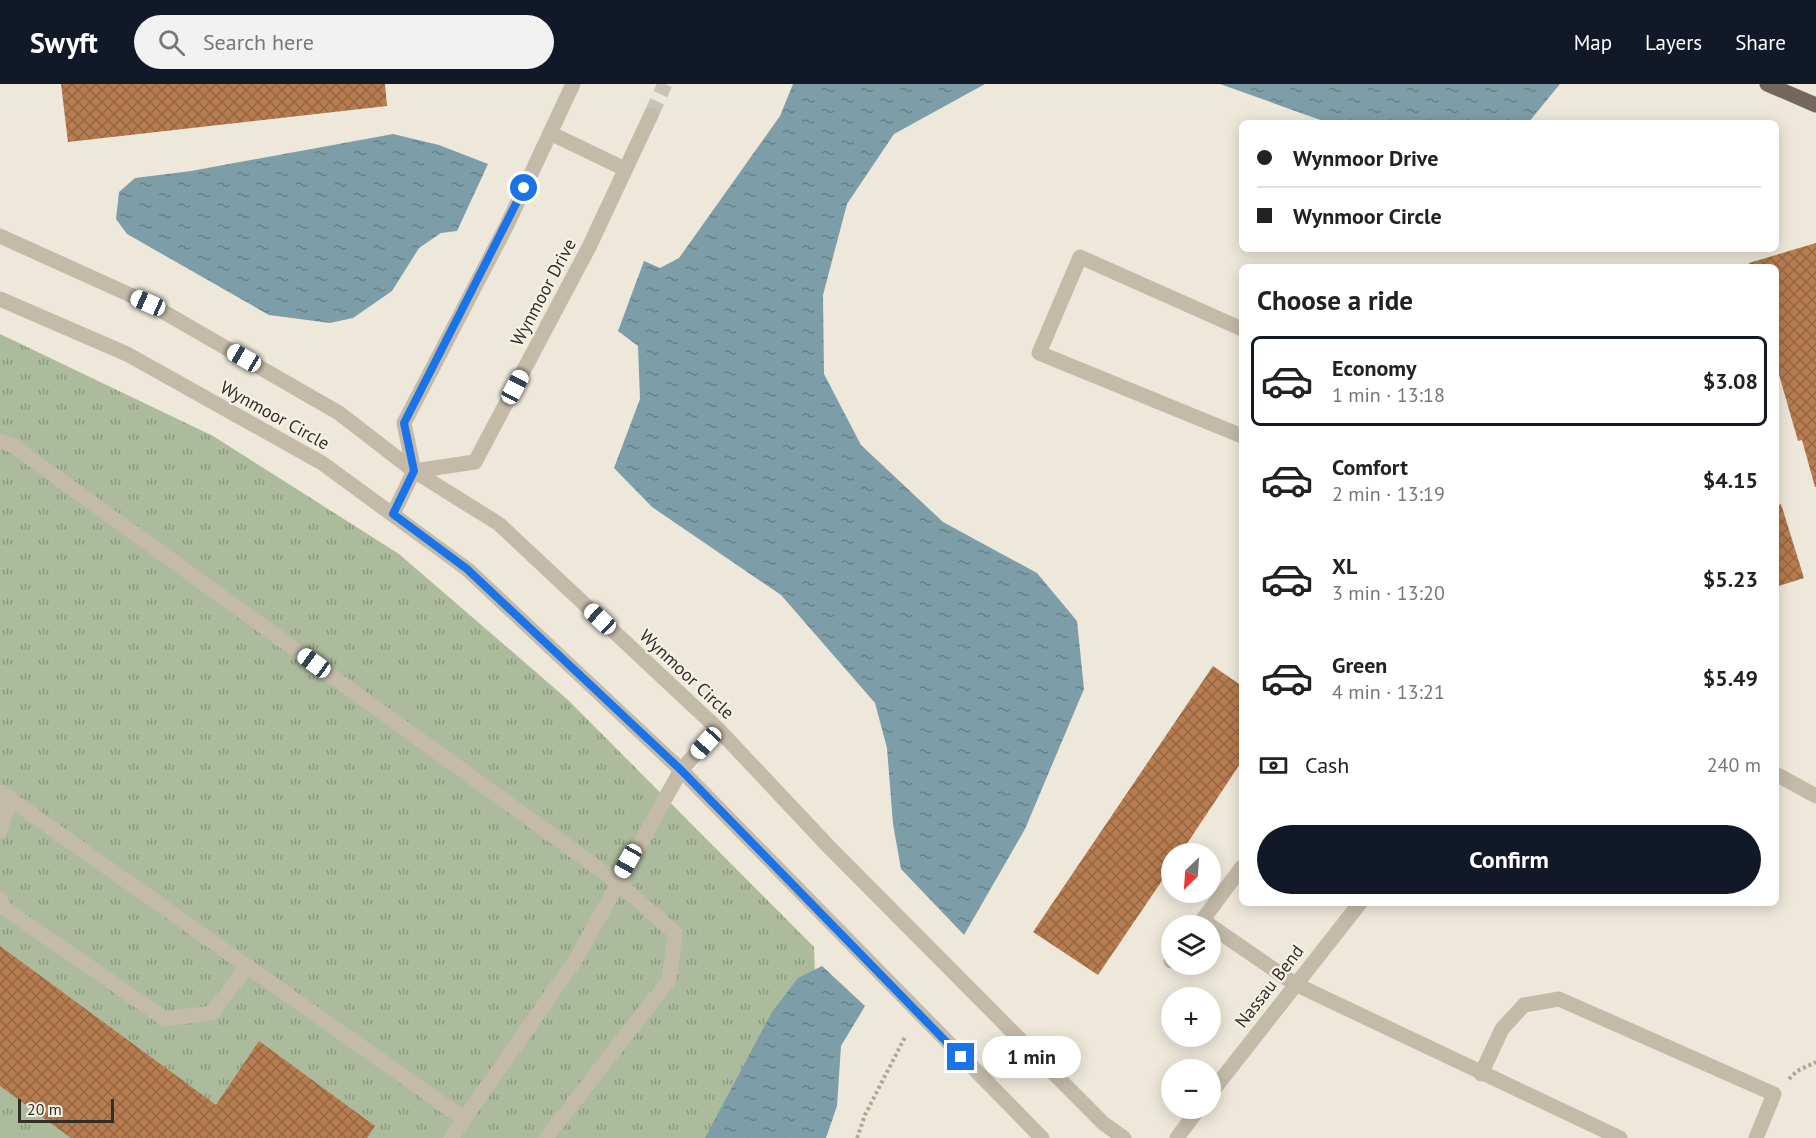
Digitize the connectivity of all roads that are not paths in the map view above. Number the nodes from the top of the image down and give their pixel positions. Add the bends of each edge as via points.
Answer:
1 (573, 84) edge
2 (1767, 84) edge
3 (1816, 105) edge
4 (651, 115) tunnel mouth
5 (550, 133) junction
6 (625, 169) junction
7 (0, 236) edge
8 (0, 299) edge
9 (1239, 328) edge
10 (1239, 435) edge
11 (0, 441) edge
12 (414, 471) junction
13 (393, 514) junction
14 (718, 729) junction
15 (681, 770) junction
16 (1779, 776) edge
17 (5, 795) edge
18 (1816, 796) edge
19 (0, 831) edge
20 (1239, 871) edge
21 (617, 882) junction
22 (0, 899) edge
23 (1358, 906) edge
24 (1206, 915) edge
25 (1221, 937) edge
26 (247, 966) junction
27 (1294, 984) junction
28 (1481, 1074) junction
29 (1221, 1080) edge
30 (464, 1119) junction
31 (1191, 1119) edge
32 (451, 1138) edge
33 (546, 1138) edge
34 (1042, 1138) edge
35 (1124, 1138) edge
36 (1177, 1138) edge
37 (1620, 1138) edge
38 (1756, 1138) edge

1 - 5 street
2 - 3 main road
4 - 6 street, Wynmoor Drive
5 - 6 street
5 - 12 street via 404,423
6 - 12 street, Wynmoor Drive via 589,247 475,462
7 - 12 street, Wynmoor Circle via 148,303 339,413
8 - 13 street, Wynmoor Circle via 127,354 322,462
9 - 10 street via 1080,256 1039,353
11 - 21 street via 33,460
12 - 13 street
12 - 14 street, Wynmoor Circle via 499,524
13 - 15 street, Wynmoor Circle via 467,569
14 - 15 street
14 - 35 street, Wynmoor Circle via 1103,1123
15 - 21 street
15 - 34 street, Wynmoor Circle
16 - 18 street
17 - 19 street
17 - 26 street
20 - 24 street
21 - 30 street via 576,959
21 - 33 street via 675,933 669,980
22 - 26 street via 4,908 165,1019 212,1013
23 - 27 street, Nassau Bend
25 - 27 street
26 - 30 street
27 - 28 street
27 - 29 street, Nassau Bend
28 - 37 street
28 - 38 street via 1502,1029 1524,1005 1559,999 1774,1094
30 - 32 street
31 - 36 street

